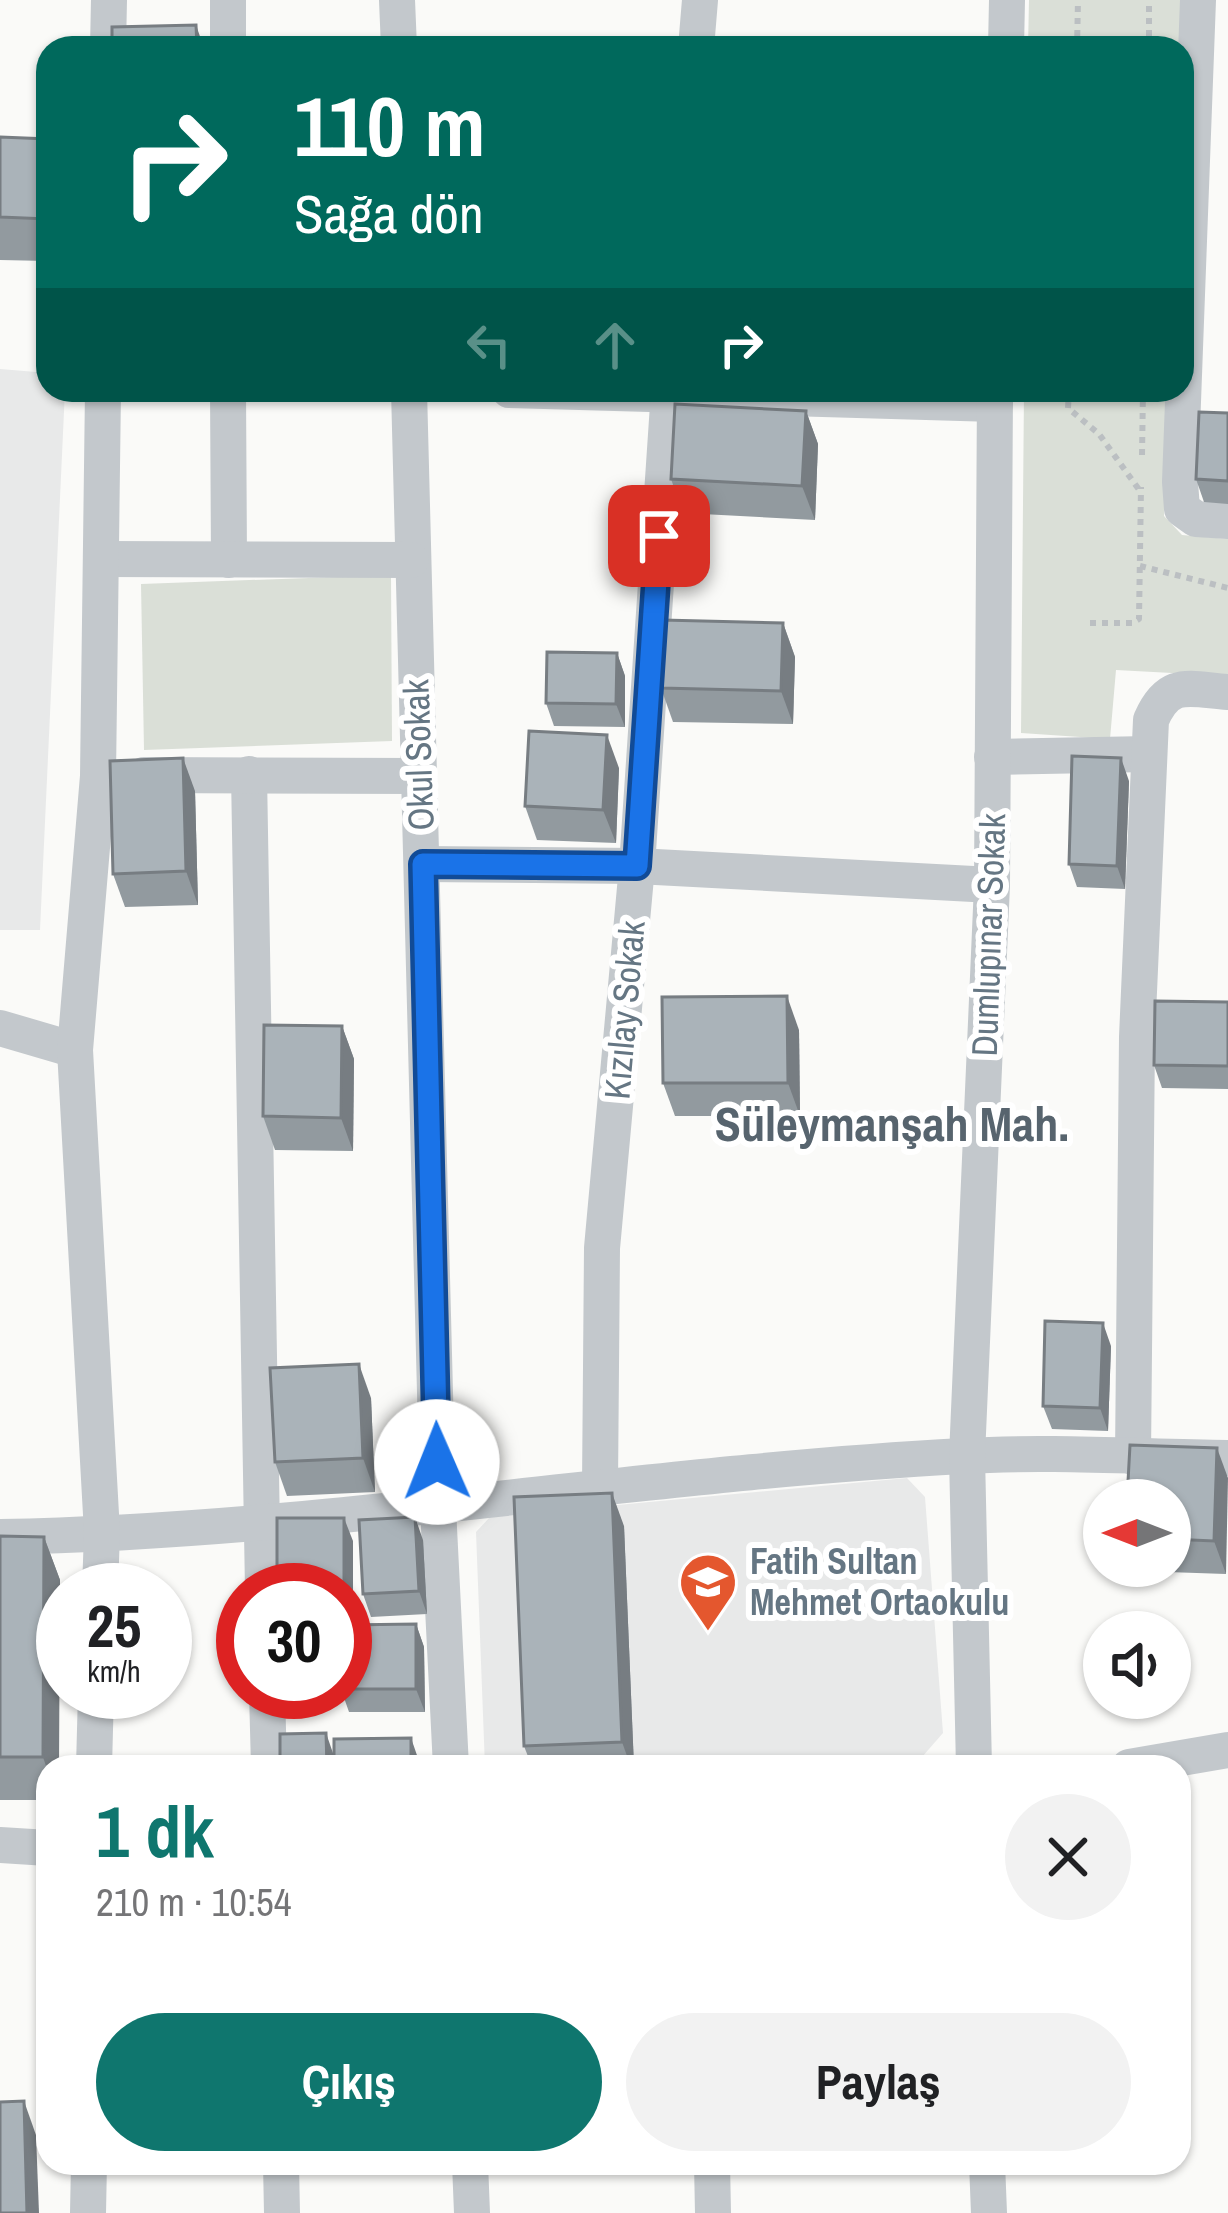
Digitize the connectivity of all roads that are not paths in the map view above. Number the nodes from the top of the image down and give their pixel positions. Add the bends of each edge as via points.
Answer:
1 (109, 0) edge
2 (228, 0) edge
3 (397, 0) edge
4 (700, 0) edge
5 (1007, 0) edge
6 (1198, 0) edge
7 (108, 36) edge
8 (228, 36) edge
9 (398, 36) edge
10 (697, 36) edge
11 (1006, 36) edge
12 (1194, 107) edge
13 (104, 402) edge
14 (228, 402) edge
15 (409, 402) edge
16 (668, 402) edge
17 (995, 402) edge
18 (1183, 402) edge
19 (1228, 521) edge
20 (101, 560) junction
21 (229, 560) junction
22 (411, 560) junction
23 (1228, 692) edge
24 (1150, 754) junction
25 (992, 758) junction
26 (249, 774) junction
27 (98, 776) junction
28 (417, 776) junction
29 (423, 864) junction
30 (637, 866) junction
31 (992, 886) junction
32 (0, 1028) edge
33 (75, 1050) junction
34 (967, 1456) junction
35 (1133, 1457) junction
36 (1228, 1458) edge
37 (600, 1486) junction
38 (438, 1508) junction
39 (261, 1525) junction
40 (102, 1532) junction
41 (0, 1537) edge
42 (101, 1563) edge
43 (262, 1563) edge
44 (95, 1719) edge
45 (268, 1719) edge
46 (1228, 1750) edge
47 (94, 1755) edge
48 (269, 1755) edge
49 (450, 1755) edge
50 (974, 1755) edge
51 (1191, 1756) edge
52 (0, 1845) edge
53 (36, 1847) edge
54 (89, 2175) edge
55 (281, 2175) edge
56 (470, 2175) edge
57 (712, 2175) edge
58 (987, 2175) edge
59 (88, 2213) edge
60 (282, 2213) edge
61 (472, 2213) edge
62 (713, 2213) edge
63 (989, 2213) edge

1 - 7 street
2 - 8 street
3 - 9 street
4 - 10 street
5 - 11 street
6 - 12 street
13 - 20 street
14 - 21 street
15 - 22 street, Okul Sokak
16 - 30 street, Kızılay Sokak
17 - 25 street, Dumlupınar Sokak
18 - 19 street via 1182,509 1196,519
20 - 21 street
20 - 27 street
21 - 22 street
22 - 28 street, Okul Sokak
23 - 24 street via 1178,688 1161,697
24 - 25 street
24 - 35 street via 1137,1036
25 - 31 street, Dumlupınar Sokak
26 - 27 street
26 - 28 street
26 - 39 street
27 - 33 street
28 - 29 street, Okul Sokak
29 - 30 street
29 - 38 street, Okul Sokak
30 - 31 street
30 - 37 street, Kızılay Sokak via 602,1248
31 - 34 street, Dumlupınar Sokak
32 - 33 street
33 - 40 street
34 - 35 street
34 - 37 street
34 - 50 street, Dumlupınar Sokak
35 - 36 street
37 - 38 street
38 - 39 street
38 - 49 street, Okul Sokak
39 - 40 street
39 - 43 street
40 - 41 street
40 - 42 street
44 - 47 street
45 - 48 street
46 - 51 street
52 - 53 street
54 - 59 street
55 - 60 street
56 - 61 street
57 - 62 street
58 - 63 street

